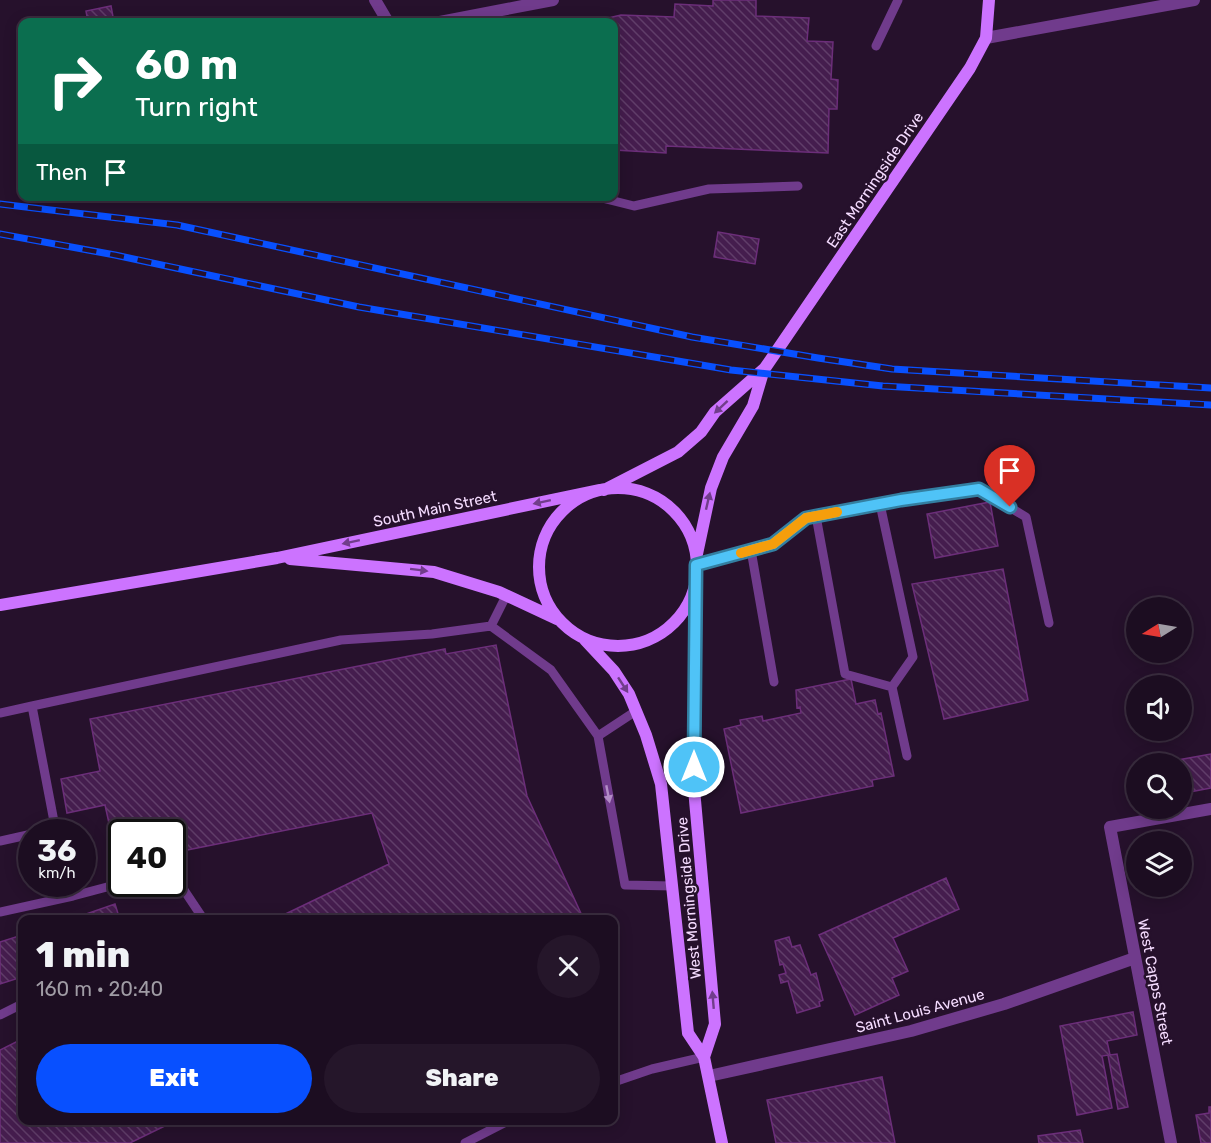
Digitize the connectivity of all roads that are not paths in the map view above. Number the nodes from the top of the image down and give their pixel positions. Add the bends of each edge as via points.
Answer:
1 (375, 0) edge
2 (553, 0) edge
3 (898, 0) edge
4 (989, 0) edge
5 (1194, 0) edge
6 (386, 18) edge
7 (461, 18) edge
8 (986, 38) junction
9 (876, 46) dead end
10 (798, 186) dead end
11 (614, 201) edge
12 (765, 368) junction
13 (602, 490) junction
14 (880, 504) junction
15 (816, 516) junction
16 (751, 550) junction
17 (277, 558) junction
18 (696, 562) junction
19 (695, 591) junction
20 (506, 596) junction
21 (0, 605) edge
22 (558, 620) junction
23 (1048, 623) dead end
24 (491, 626) junction
25 (585, 640) junction
26 (774, 682) dead end
27 (892, 687) junction
28 (32, 706) junction
29 (636, 711) junction
30 (0, 713) edge
31 (598, 736) junction
32 (907, 756) dead end
33 (1211, 809) edge
34 (53, 819) edge
35 (18, 838) edge
36 (0, 842) edge
37 (672, 886) junction
38 (186, 893) edge
39 (68, 897) edge
40 (0, 912) edge
41 (201, 915) edge
42 (1135, 958) junction
43 (18, 1006) edge
44 (0, 1015) edge
45 (704, 1057) junction
46 (709, 1077) junction
47 (618, 1081) edge
48 (500, 1125) edge
49 (465, 1143) edge
50 (722, 1143) edge
51 (1172, 1143) edge

1 - 6 street
2 - 7 street
3 - 9 lane
4 - 8 street, East Morningside Drive
5 - 8 street
8 - 12 street, East Morningside Drive
10 - 11 lane via 709,189 634,206
12 -> 13 street via 715,412 701,432 678,452
18 -> 12 street via 711,488 723,457 753,406
13 -> 17 street, South Main Street
13 - 18 street via 636,490 661,501 681,520 693,544
13 - 22 street via 581,496 558,514 543,540 538,569 544,597
14 - 15 lane
14 - 23 lane via 979,489 1026,517
14 - 27 lane via 913,657
15 - 16 lane via 806,518 773,544
15 - 27 lane via 845,674
16 - 18 lane
16 - 26 lane
17 -> 20 street, South Main Street via 434,572
17 - 21 street, South Main Street
18 - 19 street
19 - 25 street via 672,624 646,641 616,647
45 -> 19 street, West Morningside Drive via 715,1024 694,789
20 - 22 street, South Main Street
20 - 24 lane
22 - 25 street
24 - 28 lane via 341,640
24 - 31 lane via 551,670
25 -> 29 street, West Morningside Drive via 614,671
27 - 32 lane
28 - 30 lane
28 - 34 lane
29 - 31 lane
29 - 37 street, West Morningside Drive via 662,784
31 -> 37 lane via 625,885
33 - 42 street, West Capps Street via 1110,827
35 - 36 lane
37 - 45 street, West Morningside Drive via 688,1034
38 - 41 lane
39 - 40 lane
42 - 46 street, Saint Louis Avenue via 911,1032
42 - 51 street, West Capps Street
43 - 44 lane
45 - 46 street, West Morningside Drive
45 - 47 lane
46 - 50 street, West Morningside Drive
48 - 49 lane

